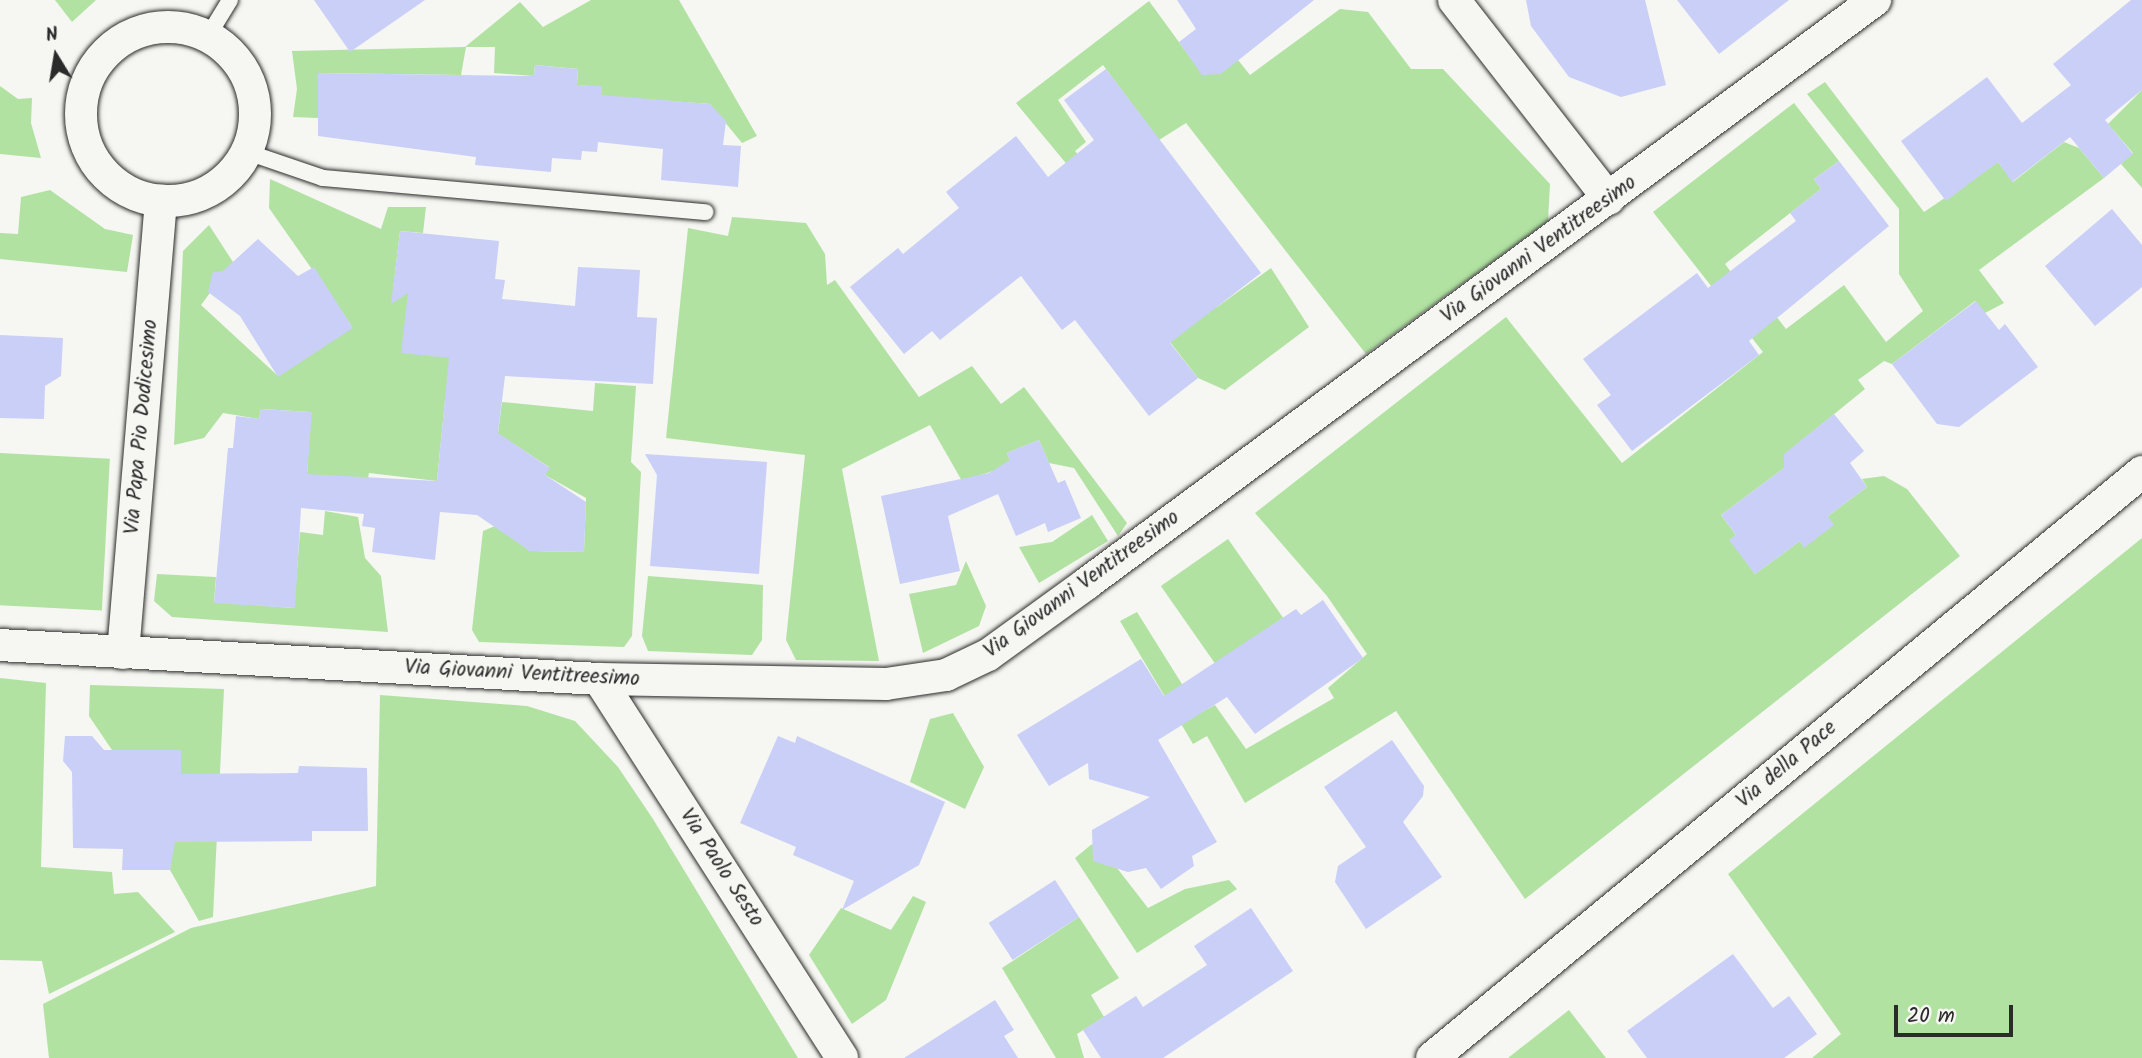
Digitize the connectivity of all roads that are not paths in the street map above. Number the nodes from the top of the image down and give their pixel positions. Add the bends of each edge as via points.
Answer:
1 (230, 0) edge
2 (1454, 0) edge
3 (1875, 0) edge
4 (208, 36) junction
5 (247, 152) junction
6 (1609, 199) junction
7 (161, 201) junction
8 (705, 212) dead end
9 (2142, 472) edge
10 (0, 645) edge
11 (123, 653) junction
12 (599, 679) junction
13 (842, 1058) edge
14 (1432, 1058) edge

1 - 4 lane
2 - 6 street
3 - 6 street, Via Giovanni Ventitreesimo
4 - 5 street via 246,73 255,126
4 - 7 street via 181,27 153,27 127,37 94,69 80,104 82,132 92,158 134,194
5 - 7 street via 212,189
5 - 8 lane via 323,178
6 - 12 street, Via Giovanni Ventitreesimo via 977,660 946,675 886,684
7 - 11 street, Via Papa Pio Dodicesimo
9 - 14 street, Via della Pace
10 - 11 street, Via Giovanni Ventitreesimo
11 - 12 street, Via Giovanni Ventitreesimo
12 - 13 street, Via Paolo Sesto

